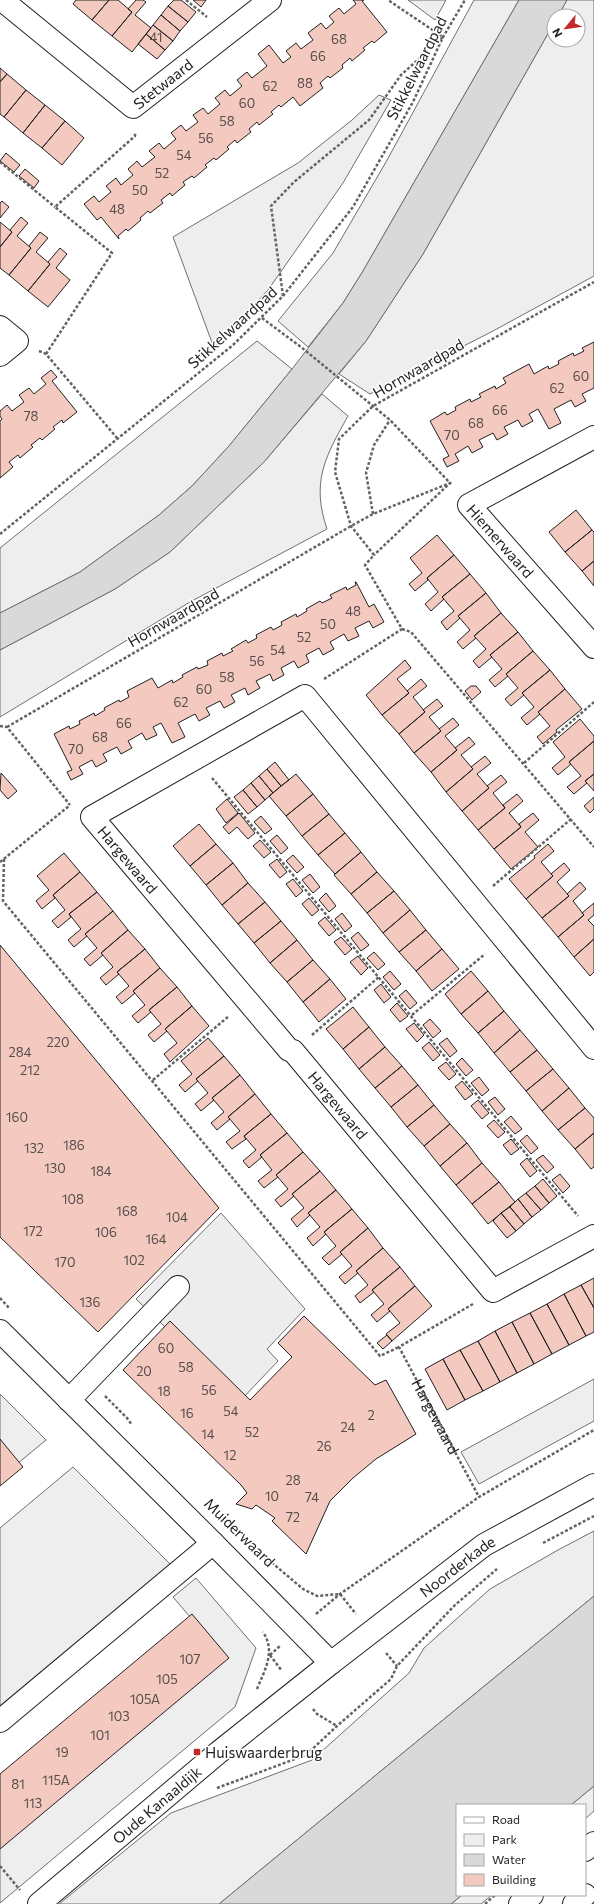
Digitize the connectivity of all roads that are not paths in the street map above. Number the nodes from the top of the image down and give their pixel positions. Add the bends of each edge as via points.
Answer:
1 (2, 0) edge
2 (270, 0) edge
3 (0, 327) edge
4 (0, 355) edge
5 (594, 437) edge
6 (594, 647) edge
7 (594, 1048) edge
8 (594, 1236) edge
9 (178, 1287) dead end
10 (0, 1331) edge
11 (69, 1400) junction
12 (594, 1485) edge
13 (213, 1543) junction
14 (332, 1663) junction
15 (0, 1721) edge
16 (594, 1843) edge
17 (586, 1849) edge
18 (594, 1887) edge
19 (586, 1894) edge
20 (531, 1896) edge
21 (584, 1896) edge
22 (31, 1899) edge
23 (520, 1904) edge
24 (574, 1904) edge

1 - 2 street, Stetwaard via 133,108
3 - 4 street via 17,340
5 - 6 street, Hiemerwaard via 469,505
7 - 8 street, Hargewaard via 305,696 92,816 493,1291
9 - 11 street
10 - 11 street, Muiderwaard
11 - 13 street, Muiderwaard
12 - 14 street, Noorderkade via 484,1545
13 - 14 street, Muiderwaard
13 - 15 street, Muiderwaard
14 - 22 street, Oude Kanaaldijk
16 - 17 street
18 - 19 street
20 - 23 street
21 - 24 street

